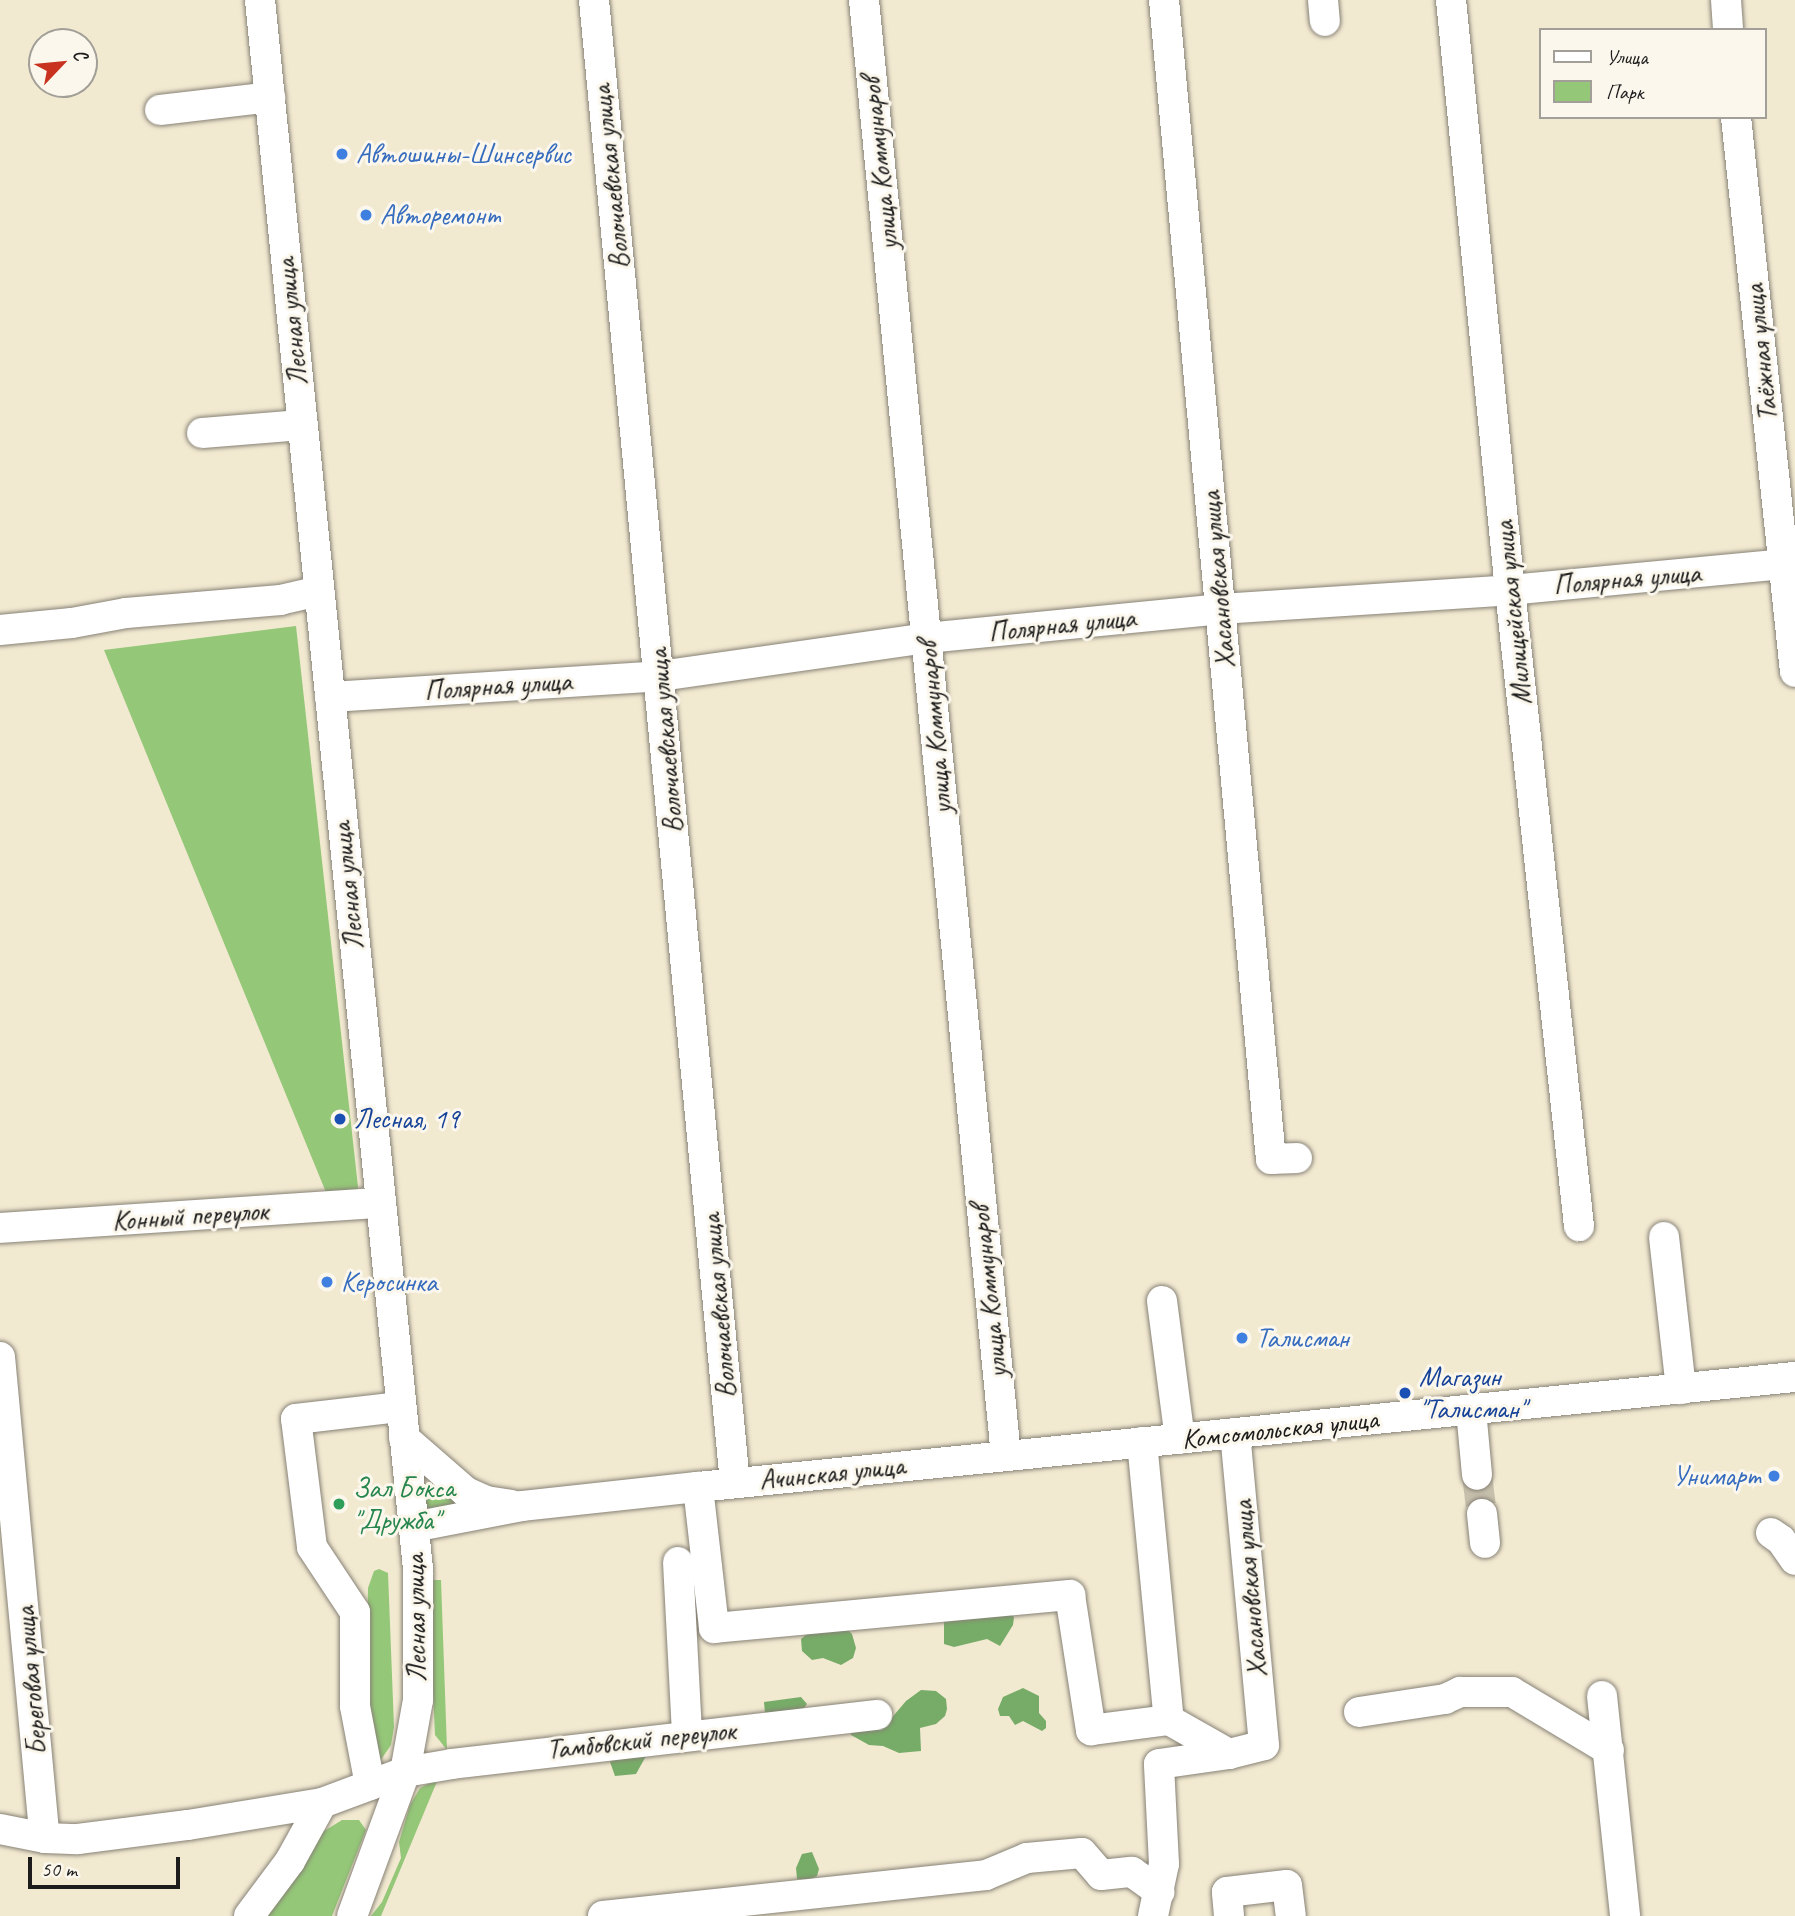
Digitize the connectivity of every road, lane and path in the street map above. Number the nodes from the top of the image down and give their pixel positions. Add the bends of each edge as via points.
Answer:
1 (260, 0) edge
2 (594, 0) edge
3 (864, 0) edge
4 (1164, 0) edge
5 (1451, 0) edge
6 (1726, 0) edge
7 (1728, 28) edge
8 (270, 97) junction
9 (160, 110) dead end
10 (1736, 119) edge
11 (302, 425) junction
12 (202, 433) dead end
13 (1790, 564) edge
14 (1510, 590) junction
15 (319, 591) junction
16 (1220, 609) junction
17 (0, 631) edge
18 (926, 638) junction
19 (1795, 672) edge
20 (660, 676) junction
21 (330, 698) junction
22 (1284, 1158) dead end
23 (380, 1203) junction
24 (1579, 1226) dead end
25 (0, 1228) edge
26 (1664, 1237) dead end
27 (1162, 1301) dead end
28 (0, 1357) edge
29 (1795, 1377) edge
30 (1681, 1389) junction
31 (400, 1407) junction
32 (1471, 1410) junction
33 (1235, 1433) junction
34 (404, 1438) junction
35 (1180, 1438) junction
36 (1142, 1442) junction
37 (1006, 1456) junction
38 (1477, 1475) tunnel mouth
39 (735, 1483) junction
40 (698, 1487) junction
41 (522, 1506) junction
42 (1482, 1514) tunnel mouth
43 (414, 1527) junction
44 (1771, 1533) dead end
45 (1485, 1544) dead end
46 (1795, 1560) edge
47 (678, 1562) dead end
48 (714, 1628) junction
49 (682, 1632) junction
50 (1602, 1696) dead end
51 (1359, 1712) dead end
52 (877, 1715) dead end
53 (1169, 1720) junction
54 (687, 1735) junction
55 (1609, 1750) junction
56 (1229, 1754) junction
57 (405, 1772) junction
58 (370, 1785) junction
59 (322, 1803) junction
60 (0, 1829) edge
61 (45, 1838) junction
62 (1156, 1904) edge
63 (249, 1916) edge
64 (352, 1916) edge
65 (603, 1916) edge
66 (1229, 1916) edge
67 (1291, 1916) edge
68 (1625, 1916) edge

1 - 8 street, Лесная улица
2 - 20 street, Волочаевская улица
3 - 18 street, улица Коммунаров
4 - 16 street, Хасановская улица
5 - 14 street, Милицейская улица
6 - 7 street
8 - 9 street
8 - 11 street, Лесная улица
10 - 13 street, Таёжная улица
11 - 12 street
11 - 15 street, Лесная улица
13 - 14 street, Полярная улица
13 - 19 street, Таёжная улица
14 - 16 street, Полярная улица
14 - 24 street, Милицейская улица
15 - 17 street via 271,601 126,613
15 - 21 street, Лесная улица
16 - 18 street, Полярная улица
16 - 22 street, Хасановская улица
18 - 20 street, Полярная улица
18 - 37 street, улица Коммунаров
20 - 21 street, Полярная улица
20 - 39 street, Волочаевская улица
21 - 23 street, Лесная улица
23 - 25 street, Конный переулок
23 - 31 street, Лесная улица
26 - 30 street
27 - 35 street
28 - 61 street, Береговая улица
29 - 30 street, Комсомольская улица
30 - 32 street, Комсомольская улица
31 - 34 street, Лесная улица
31 - 58 street via 296,1419 312,1547 355,1612 355,1706
32 - 33 street, Комсомольская улица
32 - 38 street
33 - 35 street, Комсомольская улица
33 - 56 street, Хасановская улица via 1264,1745
34 - 41 street, Ачинская улица via 466,1492 486,1501
34 - 43 street, Лесная улица
35 - 36 street, Комсомольская улица
36 - 37 street, Ачинская улица
36 - 53 street
37 - 39 street, Ачинская улица
39 - 40 street, Ачинская улица
40 - 41 street, Ачинская улица
40 - 48 street
41 - 43 street, Ачинская улица
42 - 45 street
43 - 57 street, Лесная улица via 418,1700
44 - 46 street
47 - 49 street
48 - 49 street
48 - 53 street via 1070,1595 1091,1730
49 - 54 street
50 - 55 street
51 - 55 street via 1445,1699 1460,1692 1511,1692
52 - 54 street, Тамбовский переулок
53 - 56 street
54 - 57 street, Тамбовский переулок
55 - 68 street
56 - 62 street via 1159,1764 1164,1864
57 - 58 street, Тамбовский переулок
57 - 64 street, Лесная улица
58 - 59 street, Тамбовский переулок
59 - 61 street, Тамбовский переулок via 78,1839
59 - 63 street via 290,1861
60 - 61 street, Тамбовский переулок
62 - 65 street via 1132,1872 1101,1875 1082,1853 1027,1858 986,1875
66 - 67 street via 1227,1892 1287,1885

